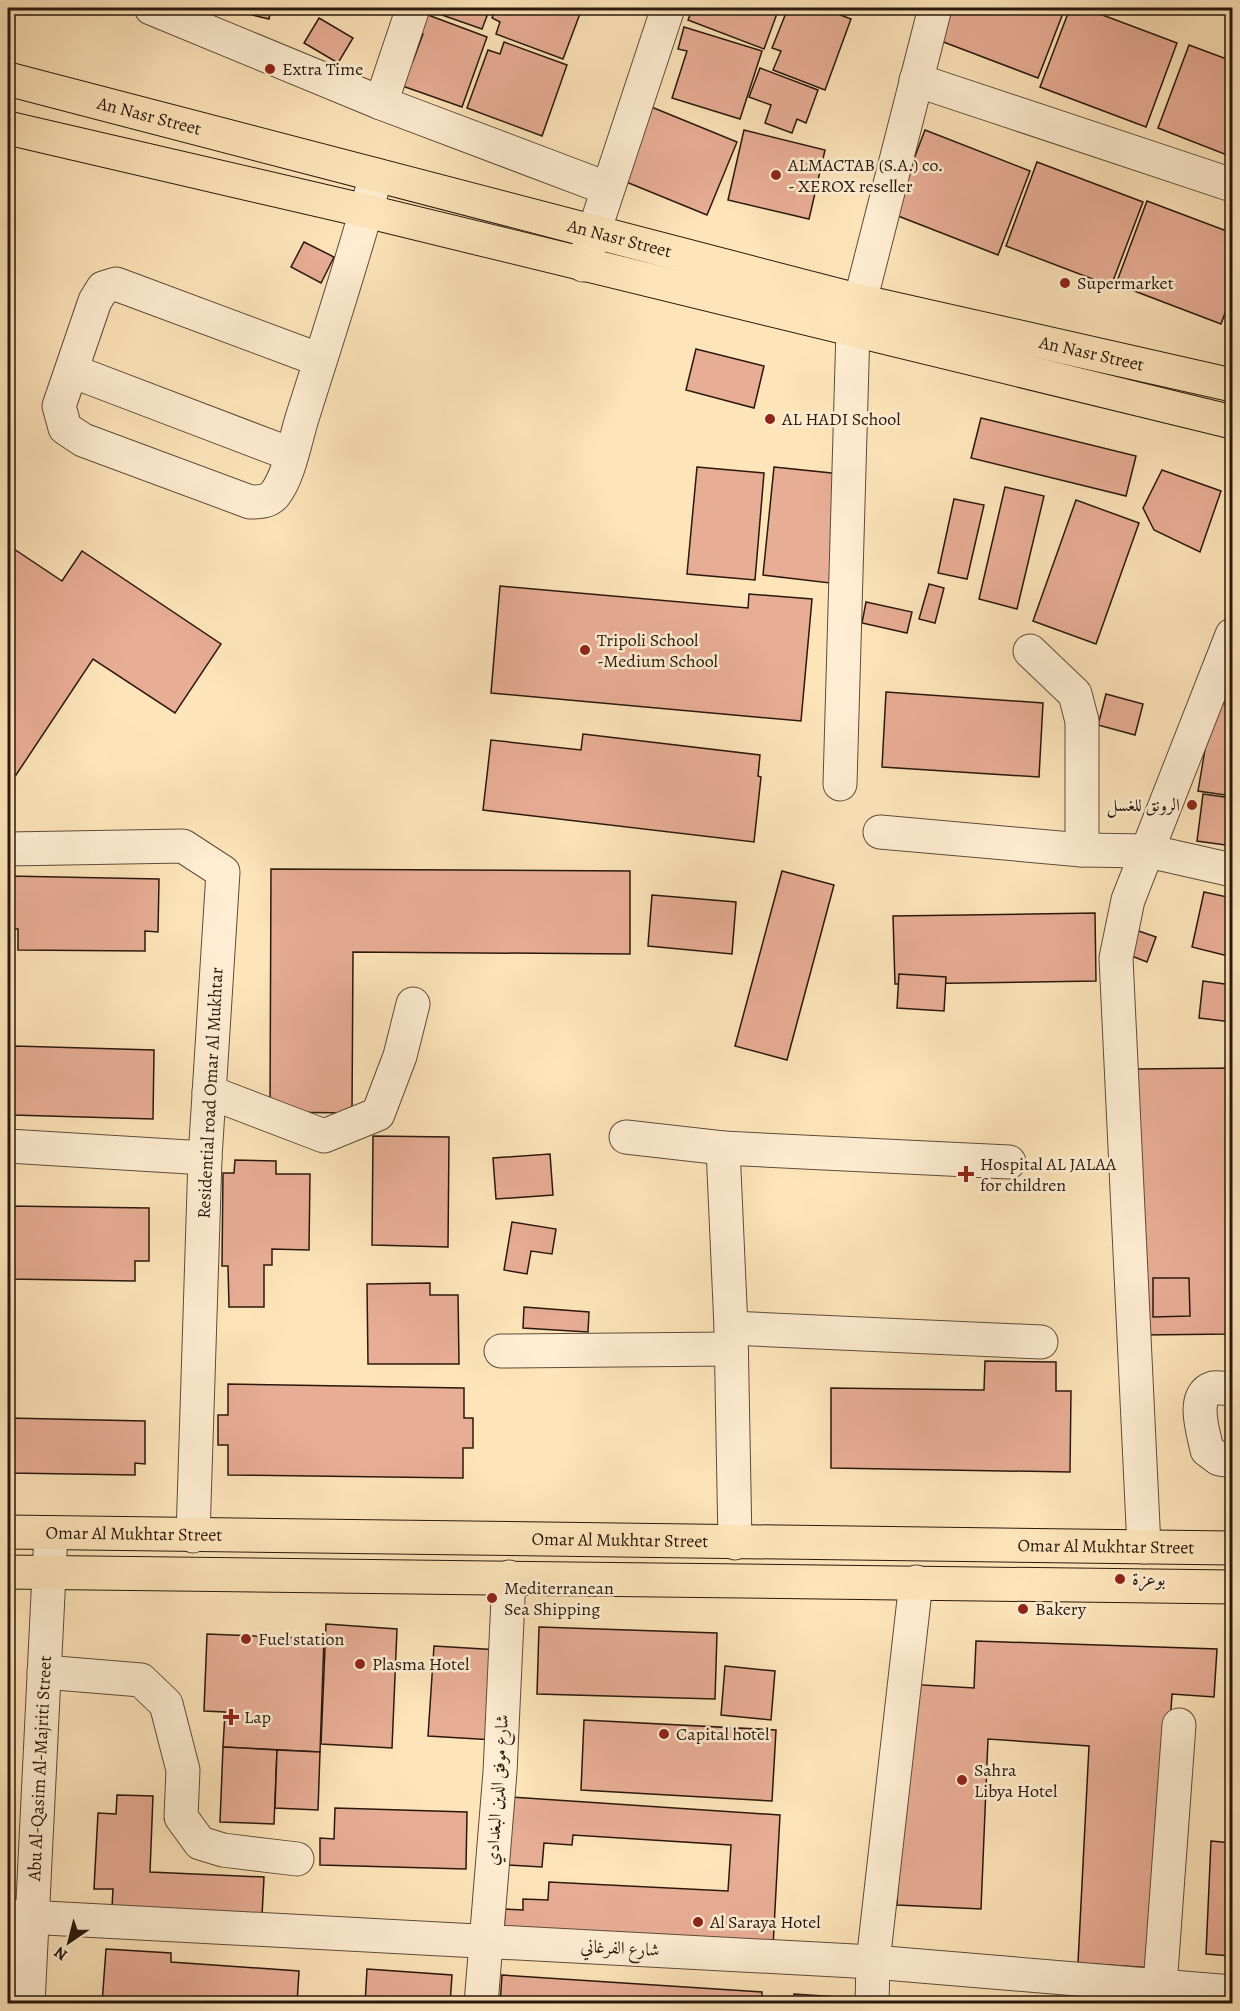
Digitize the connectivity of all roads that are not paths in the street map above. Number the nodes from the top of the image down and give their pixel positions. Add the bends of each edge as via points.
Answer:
1 (151, 8) edge
2 (414, 8) edge
3 (668, 8) edge
4 (934, 8) edge
5 (8, 79) edge
6 (916, 80) junction
7 (381, 103) junction
8 (8, 128) edge
9 (376, 175) junction
10 (1233, 185) edge
11 (606, 188) junction
12 (366, 211) junction
13 (593, 232) junction
14 (583, 265) junction
15 (856, 315) junction
16 (320, 360) junction
17 (72, 371) junction
18 (1233, 385) edge
19 (1233, 422) edge
20 (290, 454) junction
21 (1233, 635) edge
22 (1030, 651) dead end
23 (1224, 684) edge
24 (840, 784) dead end
25 (880, 832) dead end
26 (8, 849) edge
27 (1082, 850) junction
28 (1148, 851) junction
29 (1233, 870) edge
30 (413, 1004) dead end
31 (209, 1092) junction
32 (626, 1137) dead end
33 (8, 1146) edge
34 (723, 1148) junction
35 (205, 1158) junction
36 (1009, 1162) dead end
37 (731, 1338) junction
38 (1041, 1342) dead end
39 (501, 1351) dead end
40 (1233, 1389) edge
41 (1233, 1461) edge
42 (8, 1532) edge
43 (51, 1533) junction
44 (193, 1536) junction
45 (735, 1543) junction
46 (1144, 1547) junction
47 (1233, 1548) edge
48 (8, 1572) edge
49 (49, 1572) junction
50 (509, 1577) junction
51 (916, 1582) junction
52 (1233, 1587) edge
53 (44, 1672) junction
54 (1179, 1725) dead end
55 (297, 1859) dead end
56 (20, 1917) edge
57 (485, 1940) junction
58 (873, 1962) junction
59 (1160, 1986) junction
60 (1233, 1992) edge
61 (28, 2004) edge
62 (481, 2004) edge
63 (872, 2004) edge

1 - 7 street
2 - 7 street
3 - 11 street
4 - 6 street
5 - 9 main road, An Nasr Street
6 - 10 street
6 - 15 street
7 - 11 street
8 - 12 main road, An Nasr Street
9 - 12 street
9 - 13 main road, An Nasr Street
11 - 13 street
12 - 14 main road, An Nasr Street
12 - 16 street
13 - 14 street
13 - 15 main road, An Nasr Street
14 - 15 main road, An Nasr Street
15 - 18 main road, An Nasr Street
15 - 19 main road, An Nasr Street
15 - 24 street
16 - 17 street via 116,284 103,288 95,301
16 - 20 street
17 - 20 street
17 - 20 street via 59,406 66,428 83,440 250,502 273,496
21 - 23 street
22 - 27 street via 1075,694 1082,721
23 - 28 street
25 - 27 street
26 - 31 street, Residential road Omar Al Mukhtar via 183,846 223,872
27 - 28 street
28 - 29 street
28 - 46 street via 1128,900 1116,958
30 - 31 street via 400,1056 378,1114 324,1136
31 - 35 street, Residential road Omar Al Mukhtar
32 - 34 street
33 - 35 street
34 - 36 street
34 - 37 street
35 - 44 street, Residential road Omar Al Mukhtar
37 - 38 street
37 - 39 street
37 - 45 street
40 - 41 street via 1213,1388 1200,1402 1207,1450 1219,1459
42 - 43 main road, Omar Al Mukhtar Street
43 - 44 main road, Omar Al Mukhtar Street
43 - 49 street, Abu Al-Qasim Al-Majriti Street
44 - 45 main road, Omar Al Mukhtar Street
45 - 46 main road, Omar Al Mukhtar Street
46 - 47 main road, Omar Al Mukhtar Street
48 - 49 main road, Omar Al Mukhtar Street
49 - 50 main road, Omar Al Mukhtar Street
49 - 53 street, Abu Al-Qasim Al-Majriti Street
50 - 51 main road, Omar Al Mukhtar Street
50 - 57 street, شارع موفق الدين البغدادي via 500,1772
51 - 52 main road, Omar Al Mukhtar Street
51 - 58 street
53 - 55 street via 141,1680 166,1704 183,1770 181,1817 200,1843 223,1850
53 - 56 street, Abu Al-Qasim Al-Majriti Street
54 - 59 street
56 - 57 street, شارع الفرغاني
56 - 61 street, Abu Al-Qasim Al-Majriti Street
57 - 58 street, شارع الفرغاني
57 - 62 street, شارع موفق الدين البغدادي
58 - 59 street, شارع الفرغاني
58 - 63 street
59 - 60 street, شارع الفرغاني

